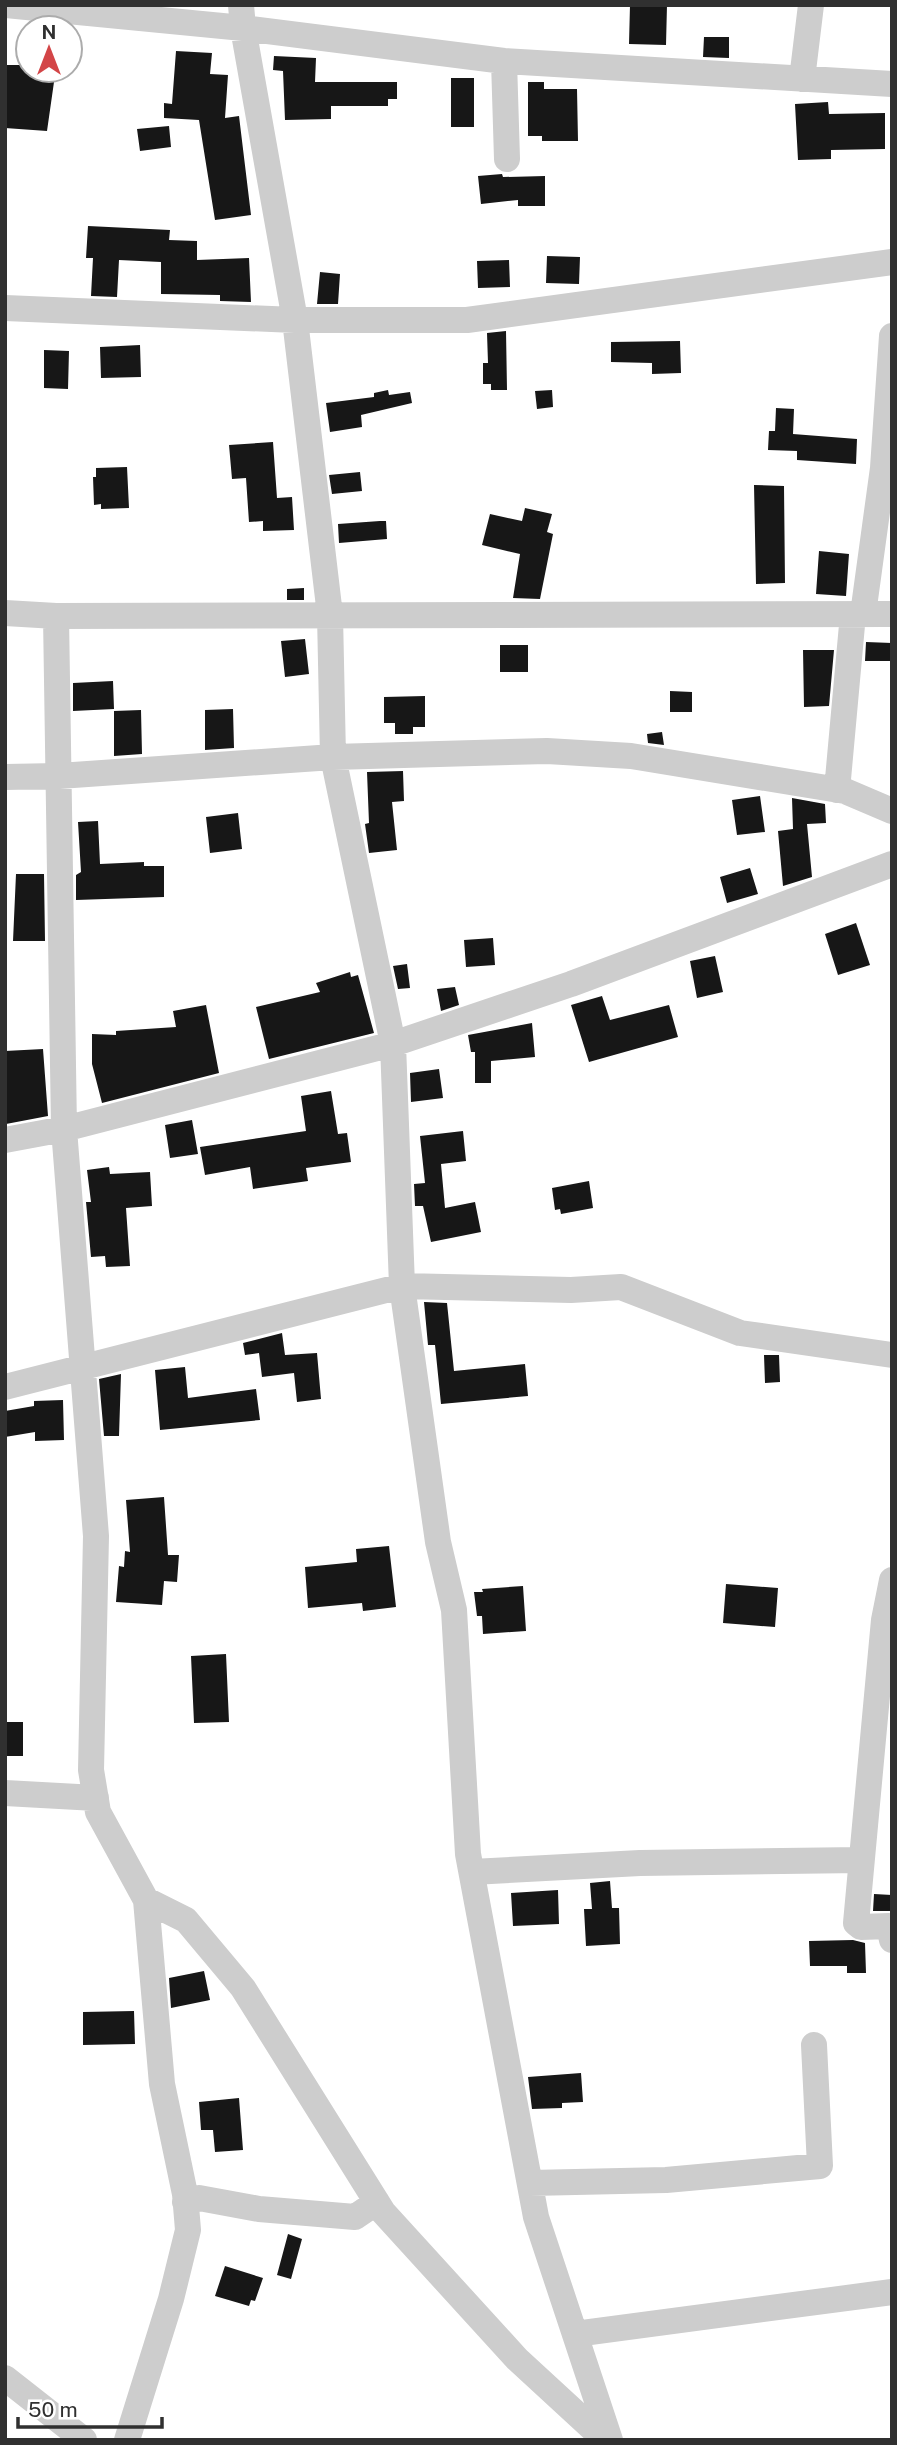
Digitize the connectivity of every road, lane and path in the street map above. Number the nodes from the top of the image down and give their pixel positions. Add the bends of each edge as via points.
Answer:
1 (6, 5) edge
2 (811, 5) edge
3 (242, 17) edge
4 (504, 61) junction
5 (802, 79) junction
6 (892, 84) edge
7 (507, 159) dead end
8 (892, 262) edge
9 (5, 308) edge
10 (295, 320) junction
11 (892, 336) edge
12 (5, 613) edge
13 (858, 614) junction
14 (892, 614) edge
15 (330, 615) junction
16 (56, 617) junction
17 (333, 757) junction
18 (60, 776) junction
19 (5, 777) edge
20 (837, 789) junction
21 (892, 811) edge
22 (892, 864) edge
23 (393, 1044) junction
24 (64, 1129) junction
25 (5, 1140) edge
26 (402, 1286) junction
27 (892, 1355) edge
28 (83, 1367) junction
29 (5, 1387) edge
30 (892, 1580) edge
31 (881, 1748) edge
32 (5, 1793) edge
33 (96, 1798) junction
34 (860, 1860) junction
35 (471, 1872) junction
36 (146, 1900) junction
37 (892, 1940) edge
38 (814, 2045) dead end
39 (530, 2183) junction
40 (185, 2202) junction
41 (377, 2202) junction
42 (892, 2292) edge
43 (575, 2334) junction
44 (5, 2378) edge
45 (84, 2440) edge
46 (127, 2440) edge
47 (608, 2440) edge

1 - 3 street
2 - 5 street
3 - 4 street
3 - 10 street
4 - 5 street
4 - 7 street
5 - 6 street
8 - 10 street via 467,320
9 - 10 street
10 - 15 street
11 - 13 street via 883,468
12 - 16 street
13 - 14 street
13 - 15 street
13 - 20 street
15 - 16 street
15 - 17 street
16 - 18 street
17 - 18 street
17 - 20 street via 547,751 631,756
17 - 23 street
18 - 19 street
18 - 24 street
20 - 21 street
22 - 23 street via 571,985
23 - 24 street
23 - 26 street
24 - 25 street
24 - 28 street
26 - 27 street via 621,1287 740,1333
26 - 28 street
26 - 35 street via 438,1542 454,1610
28 - 29 street
28 - 33 street via 96,1536 91,1770
30 - 31 street via 884,1619
31 - 34 street
32 - 33 street
33 - 36 street via 98,1812
34 - 35 street via 640,1863
34 - 37 street via 856,1923 861,1927 889,1926
35 - 39 street
36 - 40 street via 162,2084
36 - 41 street via 186,1920 243,1987
38 - 39 street via 820,2166 666,2180
39 - 43 street via 536,2217
40 - 41 street via 199,2198 259,2209 355,2217
40 - 46 street via 188,2230
41 - 47 street via 517,2359
42 - 43 street
43 - 47 street
44 - 45 street

